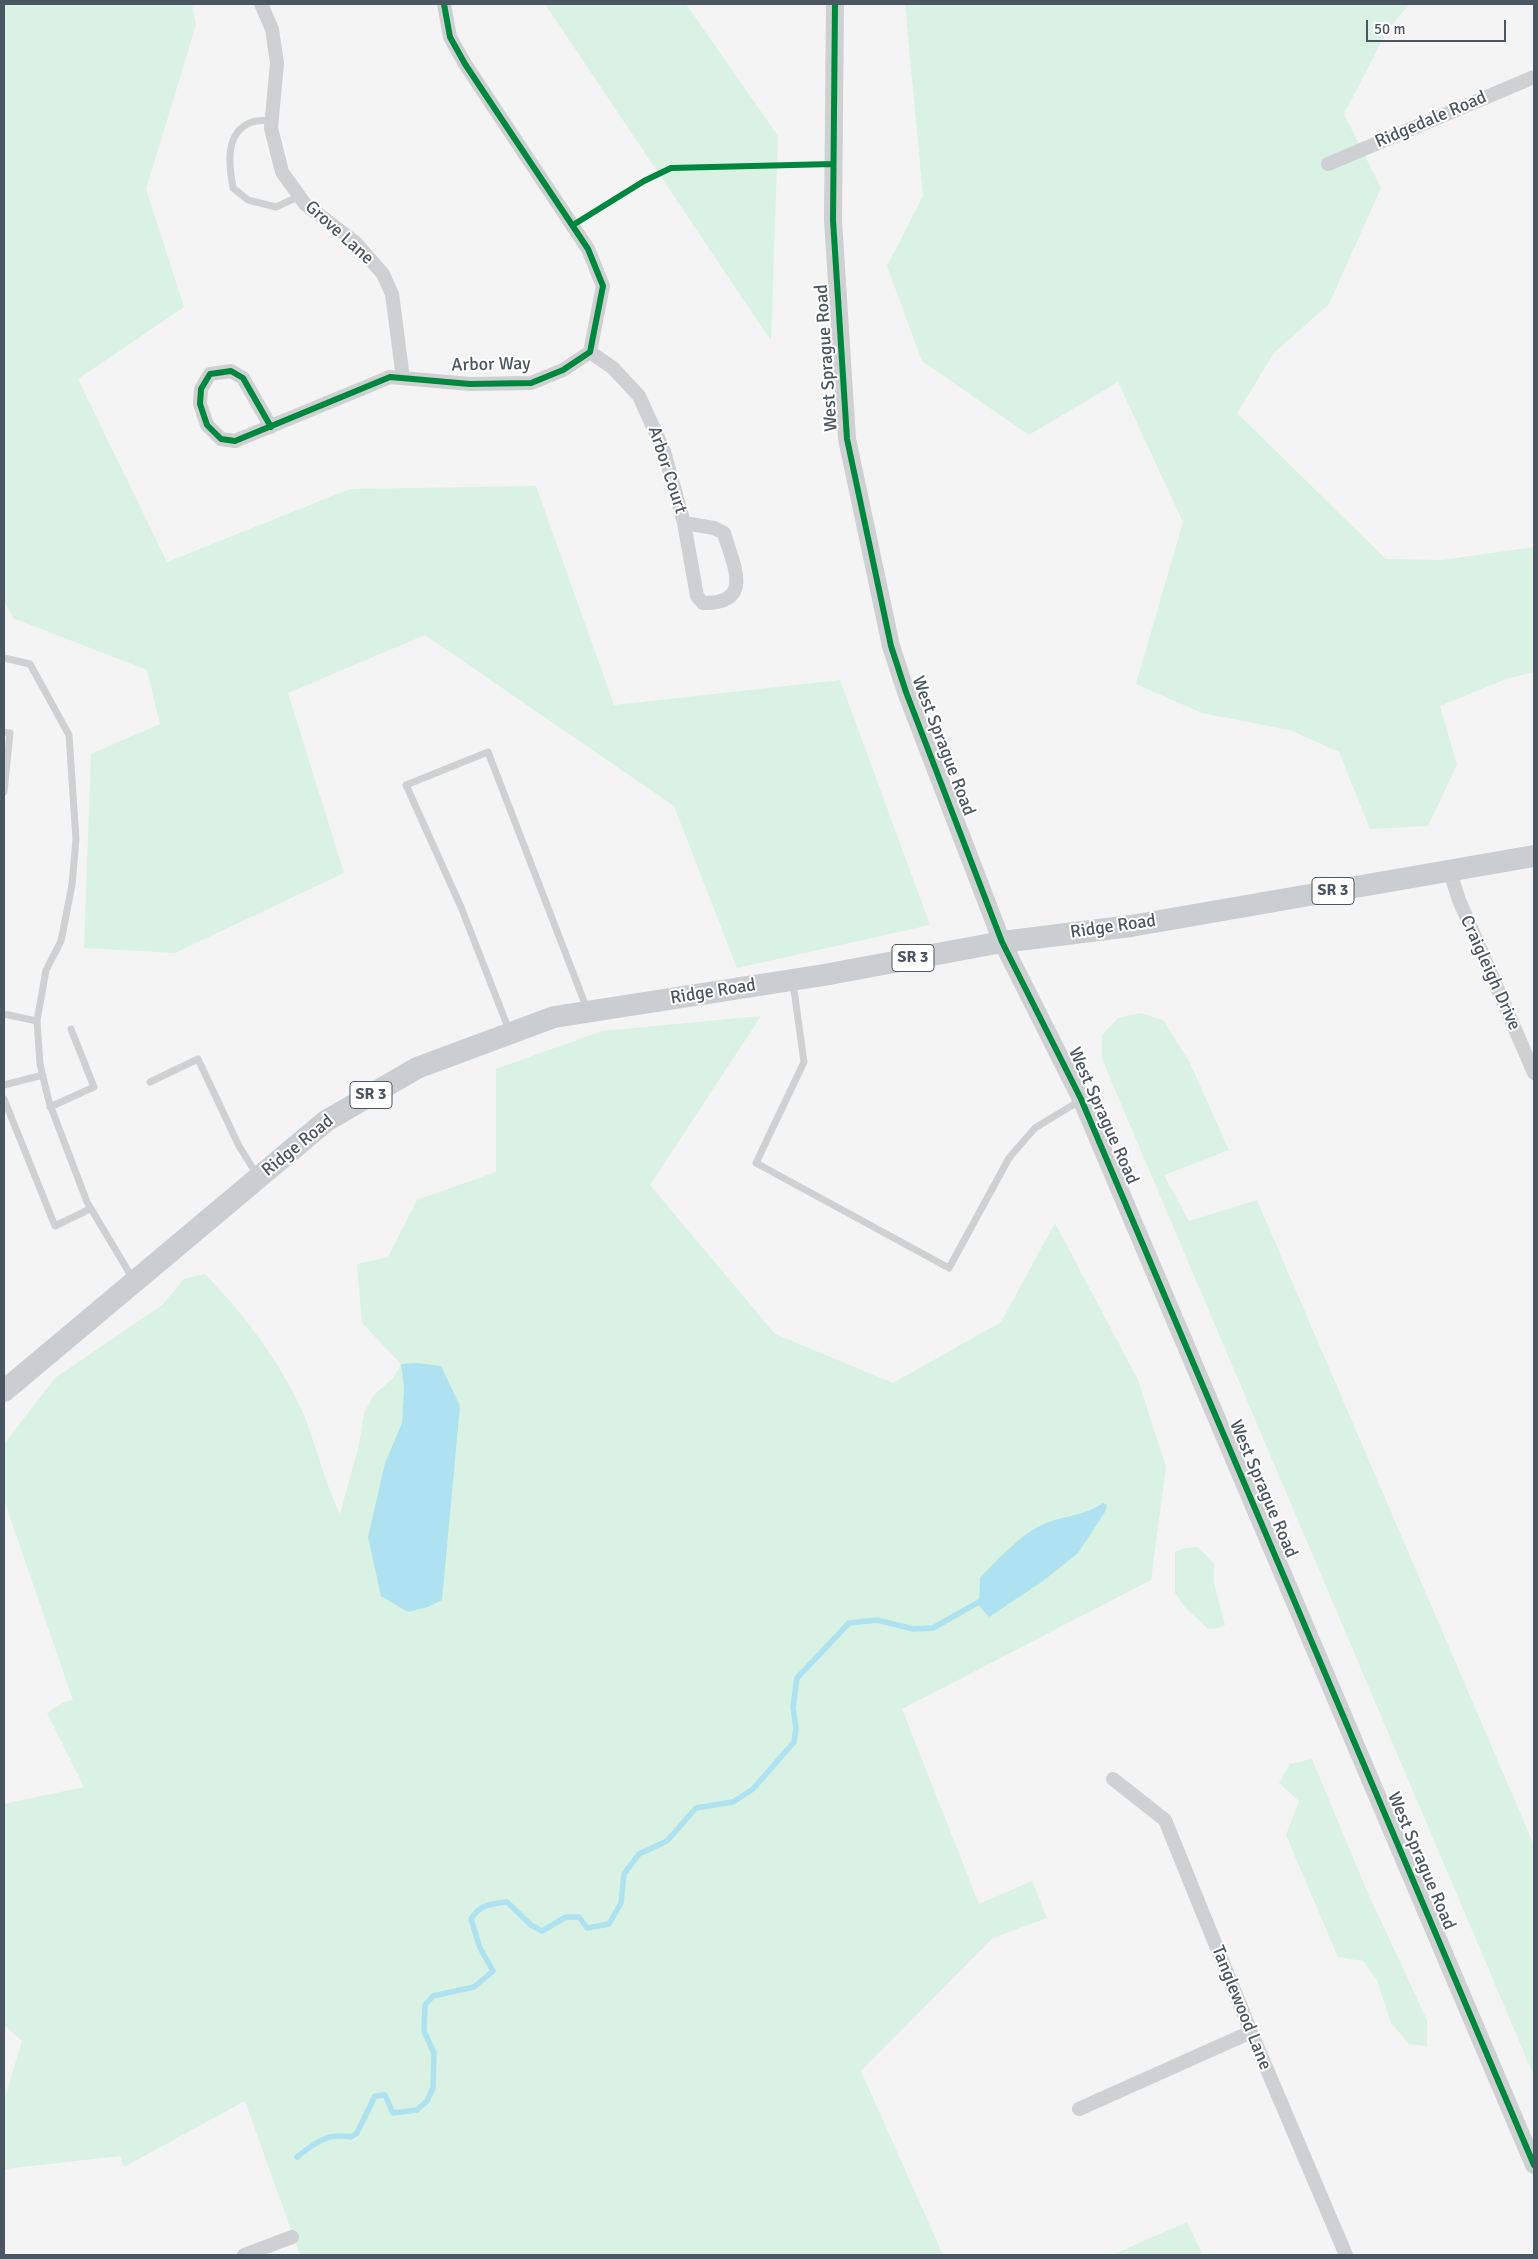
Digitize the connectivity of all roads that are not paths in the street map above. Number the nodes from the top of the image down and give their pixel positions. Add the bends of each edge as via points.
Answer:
1 (261, 4) edge
2 (444, 4) edge
3 (835, 4) edge
4 (1534, 77) edge
5 (272, 120) junction
6 (1328, 164) dead end
7 (300, 196) junction
8 (590, 352) junction
9 (403, 378) junction
10 (271, 426) junction
11 (684, 523) junction
12 (4, 658) edge
13 (4, 732) edge
14 (4, 792) edge
15 (1534, 856) edge
16 (1450, 872) junction
17 (1002, 942) junction
18 (792, 980) junction
19 (588, 1011) junction
20 (4, 1014) edge
21 (36, 1021) junction
22 (70, 1029) dead end
23 (510, 1033) junction
24 (1534, 1073) edge
25 (43, 1075) junction
26 (150, 1082) dead end
27 (4, 1085) edge
28 (4, 1099) edge
29 (1081, 1099) junction
30 (50, 1107) junction
31 (259, 1178) junction
32 (90, 1208) junction
33 (134, 1282) junction
34 (4, 1391) edge
35 (1113, 1779) dead end
36 (1251, 2032) junction
37 (1079, 2109) dead end
38 (1534, 2165) edge
39 (292, 2237) dead end
40 (244, 2255) edge
41 (1346, 2255) edge

1 - 5 street, Grove Lane via 272,29 277,63
2 - 8 street via 450,37 588,249 603,286
3 - 17 street, West Sprague Road via 833,220 847,439 894,655
4 - 6 street, Ridgedale Road
5 - 7 street, Grove Lane via 282,172
5 - 7 lane via 251,122 236,134 229,161 233,188 248,200 276,207
7 - 9 street, Grove Lane via 305,204 355,242 383,274 392,294
8 - 9 street, Arbor Way via 564,370 531,383 470,384
8 - 11 street, Arbor Court via 613,368 640,396 664,451
9 - 10 street, Arbor Way via 390,378
10 - 10 street, Arbor Way via 242,378 232,370 210,374 201,389 200,404 207,425 221,440 235,442
11 - 11 street, Arbor Court via 697,596 703,604 716,604 734,596 738,582 724,533
12 - 21 lane via 30,664 69,736 76,839 72,885 61,941 46,970
13 - 14 lane via 10,733
15 - 16 main road, Ridge Road / SR 3
16 - 17 main road, Ridge Road / SR 3 via 1131,926
16 - 24 street, Craigleigh Drive
17 - 18 main road, Ridge Road / SR 3
17 - 29 street, West Sprague Road
18 - 19 main road, Ridge Road / SR 3
18 - 29 lane via 804,1062 756,1163 949,1268 1009,1158 1036,1128
19 - 23 main road, Ridge Road / SR 3 via 554,1017
19 - 23 lane via 488,752 406,785 461,907
20 - 21 lane
21 - 25 lane
22 - 30 lane via 94,1087
23 - 31 main road, Ridge Road / SR 3 via 417,1068 326,1121
25 - 27 lane
25 - 30 lane
26 - 31 lane via 198,1059 239,1146
28 - 32 lane via 55,1226
29 - 38 street, West Sprague Road
30 - 32 lane
31 - 33 main road, Ridge Road / SR 3
32 - 33 lane
33 - 34 main road, Ridge Road / SR 3
35 - 36 street, Tanglewood Lane via 1165,1820
36 - 37 street
36 - 41 street, Tanglewood Lane
39 - 40 street

